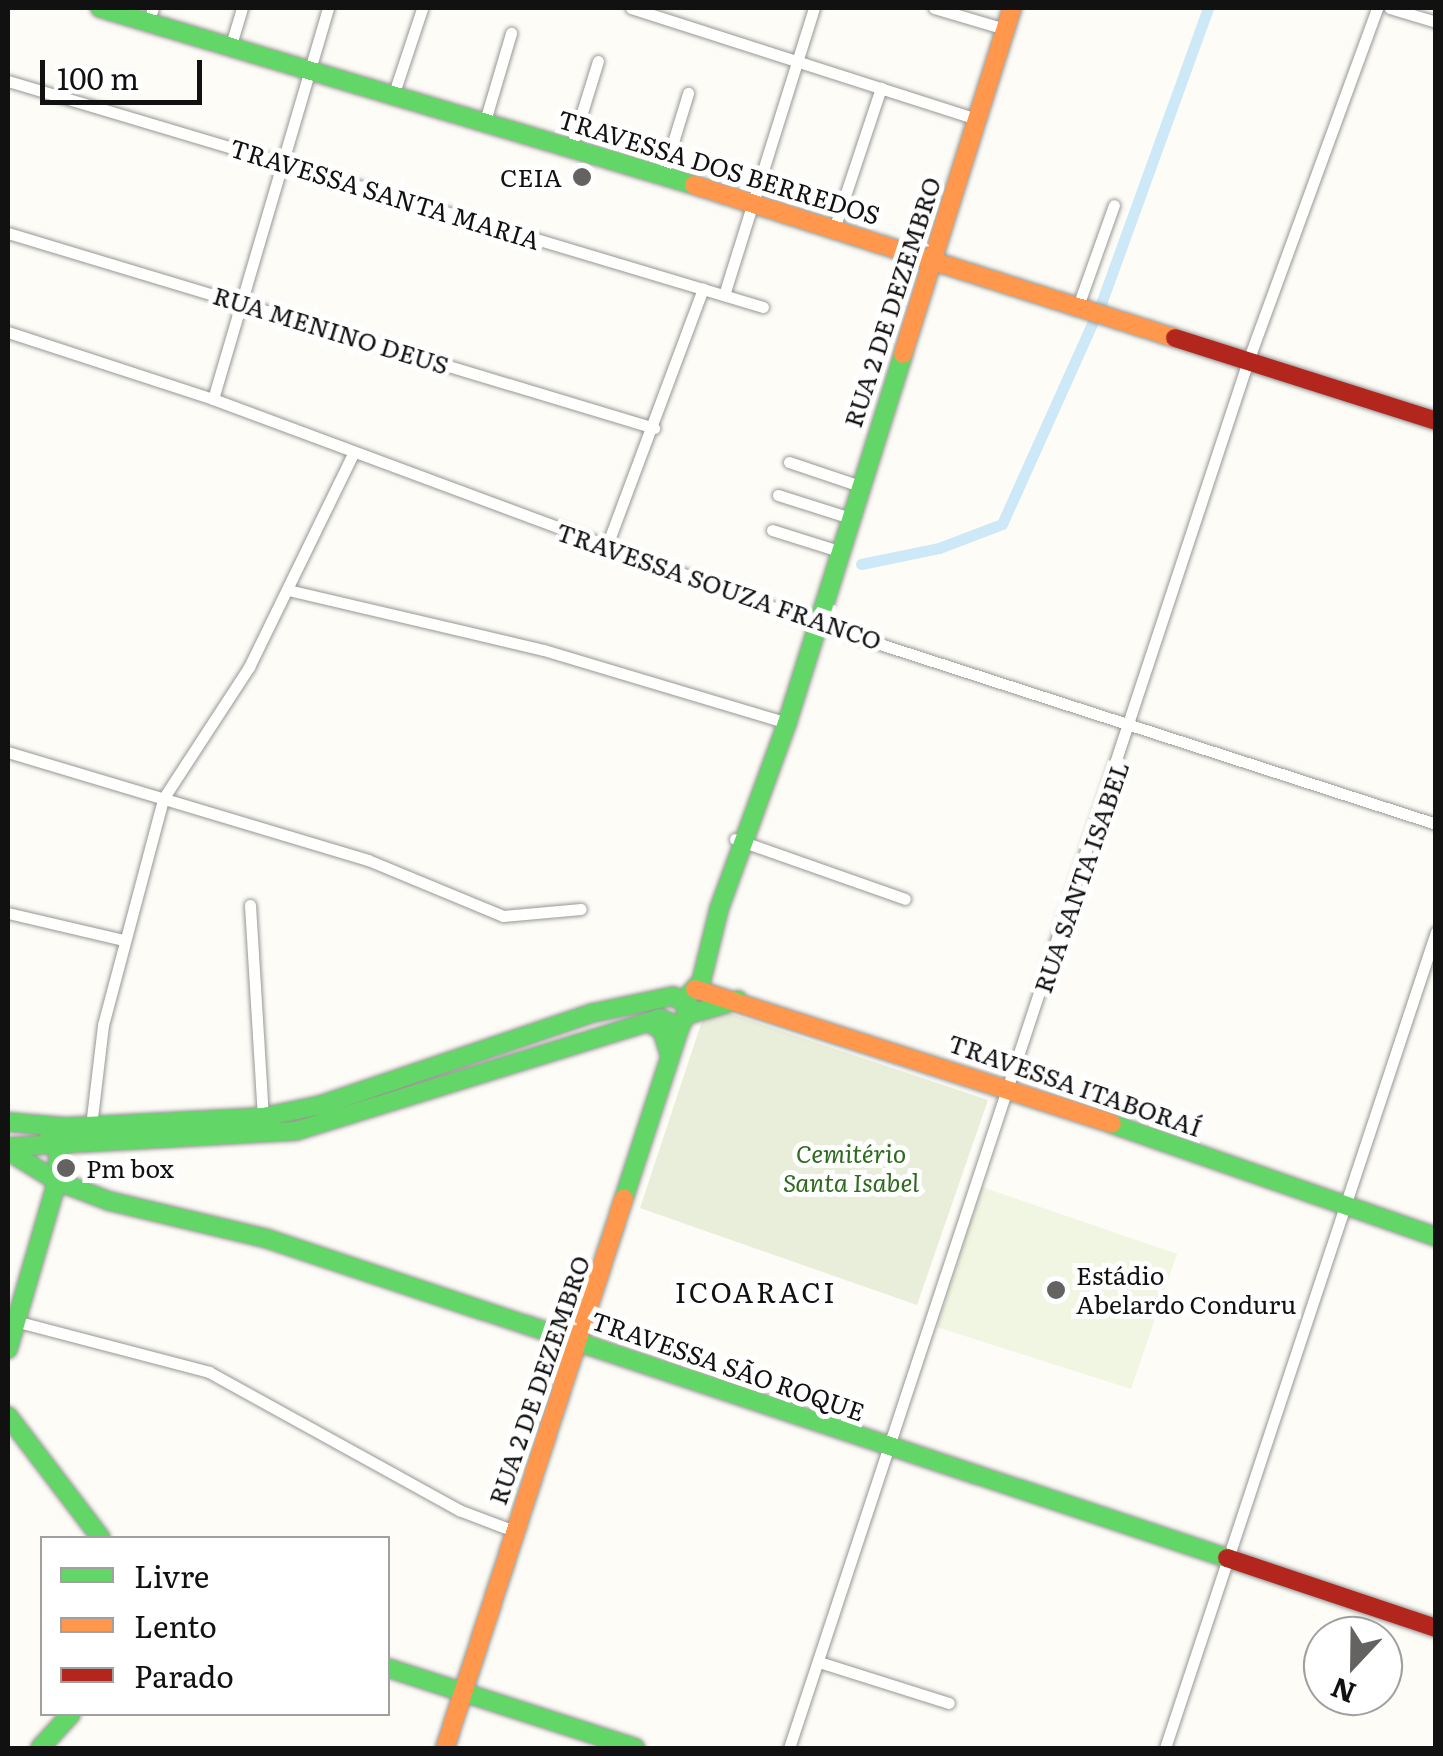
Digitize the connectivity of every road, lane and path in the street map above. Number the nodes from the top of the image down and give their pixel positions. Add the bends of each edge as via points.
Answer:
1 (100, 8) edge
2 (242, 8) edge
3 (328, 8) edge
4 (630, 8) edge
5 (814, 8) edge
6 (934, 8) edge
7 (1012, 8) edge
8 (1377, 8) edge
9 (1390, 8) edge
10 (422, 9) edge
11 (151, 15) edge
12 (1436, 22) edge
13 (1005, 29) junction
14 (512, 33) dead end
15 (230, 48) junction
16 (598, 60) dead end
17 (798, 60) junction
18 (309, 70) junction
19 (8, 82) edge
20 (880, 88) junction
21 (688, 93) dead end
22 (392, 96) junction
23 (976, 119) junction
24 (485, 121) junction
25 (572, 148) junction
26 (281, 163) junction
27 (662, 175) junction
28 (752, 204) junction
29 (1114, 205) dead end
30 (834, 229) junction
31 (8, 233) edge
32 (934, 260) junction
33 (703, 290) junction
34 (724, 296) junction
35 (241, 303) junction
36 (763, 307) dead end
37 (1078, 307) junction
38 (8, 332) edge
39 (1248, 362) junction
40 (213, 399) junction
41 (1436, 421) edge
42 (654, 428) junction
43 (354, 452) junction
44 (789, 462) dead end
45 (860, 486) junction
46 (778, 495) dead end
47 (850, 518) junction
48 (772, 530) dead end
49 (606, 548) junction
50 (839, 551) junction
51 (288, 590) junction
52 (817, 619) junction
53 (782, 721) junction
54 (1132, 723) junction
55 (8, 752) edge
56 (164, 798) junction
57 (1436, 824) edge
58 (739, 840) junction
59 (905, 899) dead end
60 (250, 905) dead end
61 (580, 909) dead end
62 (8, 912) edge
63 (1436, 932) edge
64 (124, 940) junction
65 (688, 1008) junction
66 (661, 1010) junction
67 (631, 1022) junction
68 (670, 1058) junction
69 (1010, 1088) junction
70 (262, 1117) junction
71 (8, 1122) edge
72 (41, 1126) junction
73 (91, 1126) junction
74 (58, 1148) junction
75 (8, 1149) edge
76 (58, 1182) junction
77 (1348, 1204) junction
78 (1436, 1237) edge
79 (15, 1321) junction
80 (581, 1343) junction
81 (8, 1348) edge
82 (8, 1416) edge
83 (892, 1448) junction
84 (514, 1531) junction
85 (99, 1536) edge
86 (1230, 1560) junction
87 (1436, 1628) edge
88 (818, 1662) junction
89 (390, 1669) edge
90 (464, 1692) junction
91 (949, 1703) dead end
92 (69, 1716) edge
93 (40, 1748) edge
94 (445, 1748) edge
95 (635, 1748) edge
96 (789, 1748) edge
97 (1166, 1748) edge

1 - 11 main road, TRAVESSA DOS BERREDOS
2 - 15 street
3 - 18 street
4 - 17 street
5 - 17 street
6 - 13 street
7 - 13 main road, RUA 2 DE DEZEMBRO
8 - 39 street, RUA SANTA ISABEL
9 - 12 street
10 - 22 street
11 - 15 main road, TRAVESSA DOS BERREDOS
13 - 23 main road, RUA 2 DE DEZEMBRO
14 - 24 street
15 - 18 main road, TRAVESSA DOS BERREDOS
16 - 25 street
17 - 20 street
17 - 28 street
18 - 22 main road, TRAVESSA DOS BERREDOS
18 - 26 street
19 - 26 street, TRAVESSA SANTA MARIA
20 - 23 street
20 - 30 street
21 - 27 street
22 - 24 main road, TRAVESSA DOS BERREDOS
23 - 32 main road, RUA 2 DE DEZEMBRO
24 - 25 main road, TRAVESSA DOS BERREDOS
25 - 27 main road, TRAVESSA DOS BERREDOS
26 - 33 street, TRAVESSA SANTA MARIA
26 - 35 street
27 - 28 main road, TRAVESSA DOS BERREDOS
28 - 30 main road, TRAVESSA DOS BERREDOS
28 - 34 street
29 - 37 street
30 - 32 main road, TRAVESSA DOS BERREDOS
31 - 35 street, RUA MENINO DEUS
32 - 37 main road, TRAVESSA DOS BERREDOS
32 - 45 main road, RUA 2 DE DEZEMBRO
33 - 34 street, TRAVESSA SANTA MARIA
33 - 42 street
34 - 36 street, TRAVESSA SANTA MARIA
35 - 40 street
35 - 42 street, RUA MENINO DEUS
37 - 39 main road, TRAVESSA DOS BERREDOS
38 - 40 street, TRAVESSA SOUZA FRANCO
39 - 41 main road, TRAVESSA DOS BERREDOS
39 - 54 street, RUA SANTA ISABEL
40 - 43 street, TRAVESSA SOUZA FRANCO
42 - 49 street
43 - 49 street, TRAVESSA SOUZA FRANCO
43 - 51 street
44 - 45 street
45 - 47 main road, RUA 2 DE DEZEMBRO
46 - 47 street
47 - 50 main road, RUA 2 DE DEZEMBRO
48 - 50 street
49 - 52 street, TRAVESSA SOUZA FRANCO
50 - 52 main road, RUA 2 DE DEZEMBRO
51 - 53 street via 560,654
51 - 56 street via 249,667
52 - 53 main road, RUA 2 DE DEZEMBRO
52 - 54 street, TRAVESSA SOUZA FRANCO
53 - 58 main road, RUA 2 DE DEZEMBRO
54 - 57 street, TRAVESSA SOUZA FRANCO
54 - 69 street, RUA SANTA ISABEL
55 - 56 street
56 - 61 street via 368,860 503,916
56 - 64 street
58 - 59 street
58 - 65 main road, RUA 2 DE DEZEMBRO
60 - 70 street
62 - 64 street
63 - 77 street
64 - 73 street via 95,1068
65 - 66 main road
65 - 66 main road via 673,996
65 - 68 main road, RUA 2 DE DEZEMBRO
65 - 69 main road, TRAVESSA ITABORAÍ via 738,1000
66 - 67 main road
66 - 70 main road via 593,1013 321,1105
67 - 68 main road via 662,1030
67 - 74 main road via 296,1132
68 - 80 main road, RUA 2 DE DEZEMBRO
69 - 77 main road, TRAVESSA ITABORAÍ
69 - 83 street, RUA SANTA ISABEL
70 - 73 main road
71 - 72 main road
72 - 73 main road
72 - 74 main road
74 - 75 main road
74 - 76 main road
75 - 76 main road, TRAVESSA SÃO ROQUE
76 - 79 main road
76 - 80 main road, TRAVESSA SÃO ROQUE via 138,1210 268,1239
77 - 78 main road, TRAVESSA ITABORAÍ
77 - 86 street
79 - 81 main road
79 - 84 street via 210,1372 459,1510
80 - 83 main road, TRAVESSA SÃO ROQUE
80 - 84 main road, RUA 2 DE DEZEMBRO
82 - 85 main road
83 - 86 main road, TRAVESSA SÃO ROQUE
83 - 88 street, RUA SANTA ISABEL
84 - 90 main road, RUA 2 DE DEZEMBRO
86 - 87 main road, TRAVESSA SÃO ROQUE
86 - 97 street
88 - 91 street
88 - 96 street, RUA SANTA ISABEL
89 - 90 main road
90 - 94 main road, RUA 2 DE DEZEMBRO
90 - 95 main road
92 - 93 main road

